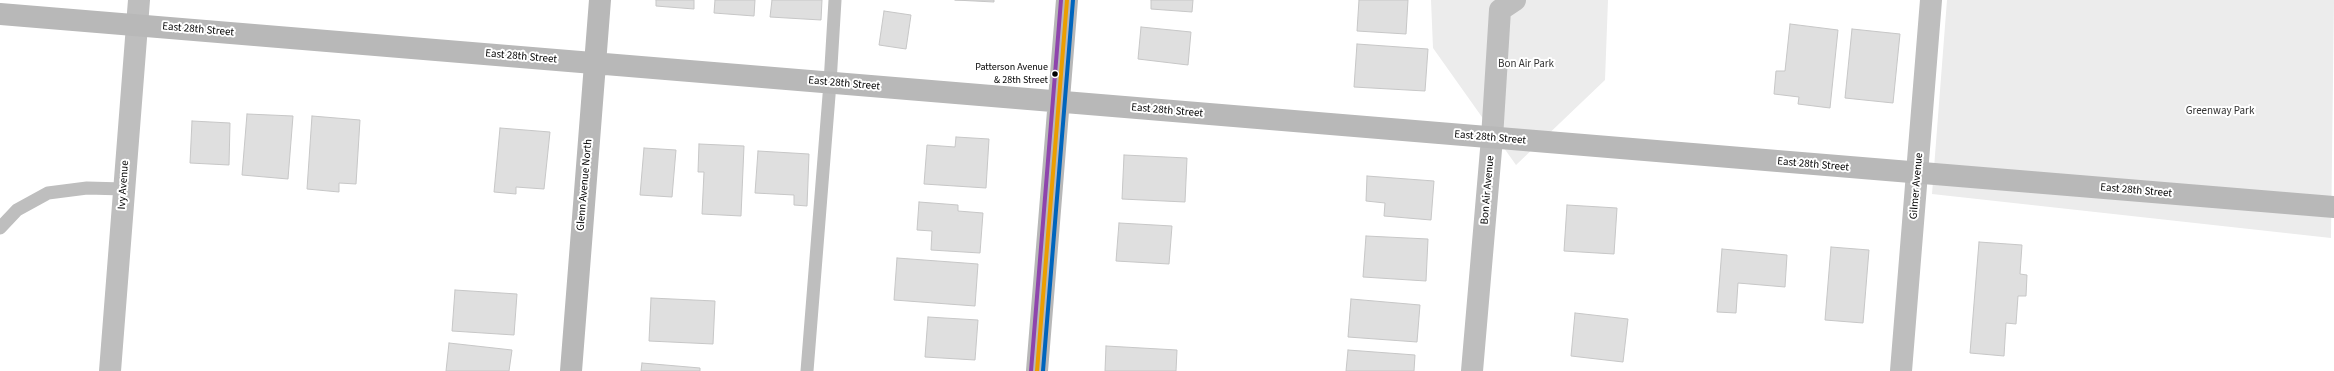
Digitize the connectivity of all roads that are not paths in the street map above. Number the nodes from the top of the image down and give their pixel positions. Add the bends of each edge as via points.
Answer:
1 (139, 0) edge
2 (600, 0) edge
3 (835, 0) edge
4 (1067, 0) edge
5 (1931, 0) edge
6 (1500, 3) edge
7 (0, 14) edge
8 (136, 25) junction
9 (595, 63) junction
10 (830, 83) junction
11 (1059, 102) junction
12 (1492, 138) junction
13 (1918, 174) junction
14 (124, 189) junction
15 (2334, 207) edge
16 (0, 228) edge
17 (110, 371) edge
18 (571, 371) edge
19 (807, 371) edge
20 (1037, 371) edge
21 (1472, 371) edge
22 (1901, 371) edge

1 - 8 street, Ivy Avenue
2 - 9 street, Glenn Avenue North
3 - 10 lane
4 - 11 street
5 - 13 street, Gilmer Avenue
6 - 12 street, Bon Air Avenue
7 - 8 street, East 28th Street
8 - 9 street, East 28th Street
8 - 14 street, Ivy Avenue
9 - 10 street, East 28th Street
9 - 18 street, Glenn Avenue North
10 - 11 street, East 28th Street
10 - 19 lane
11 - 12 street, East 28th Street
11 - 20 street
12 - 13 street, East 28th Street
12 - 21 street, Bon Air Avenue
13 - 15 street, East 28th Street
13 - 22 street, Gilmer Avenue
14 - 16 lane via 87,188 48,193 17,210
14 - 17 street, Ivy Avenue

